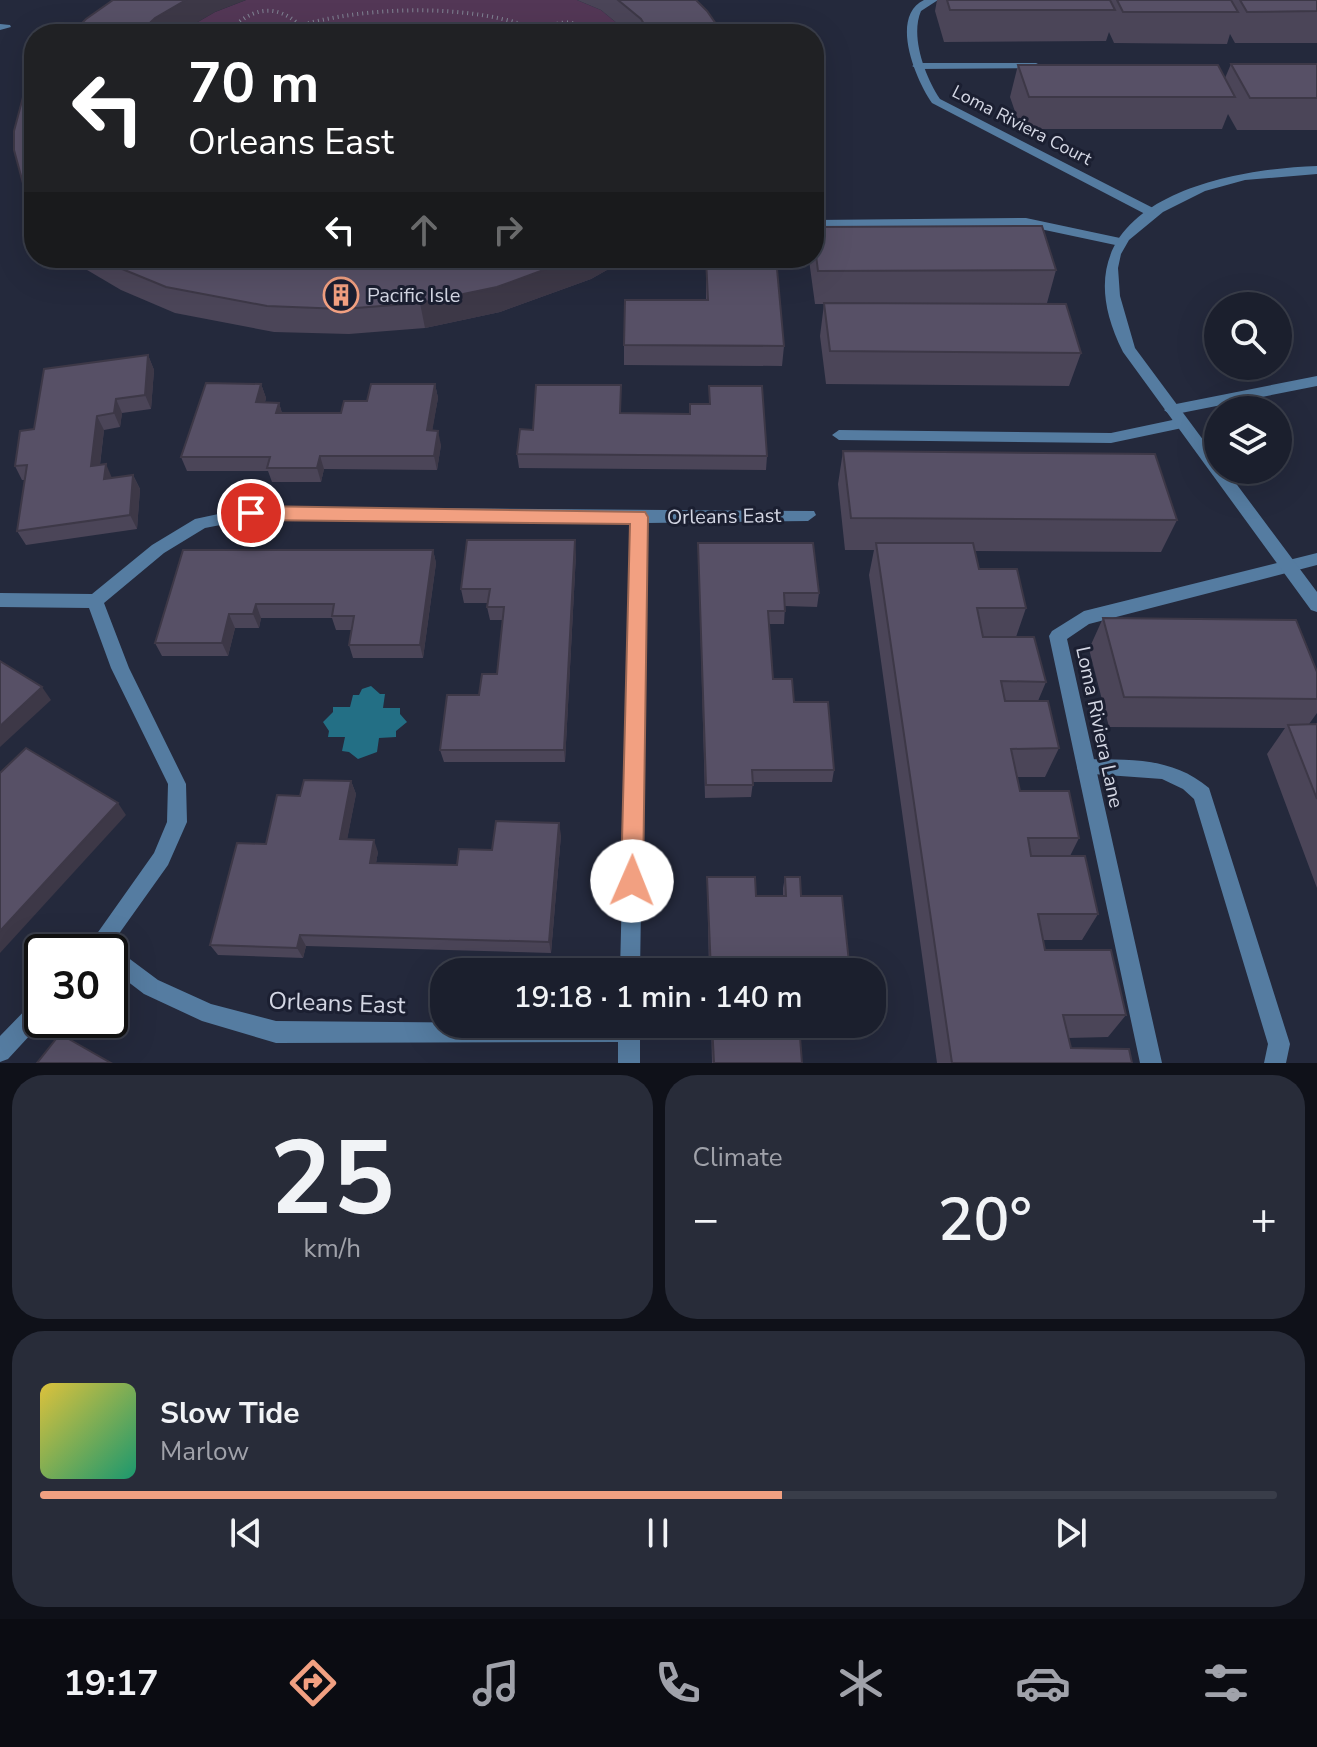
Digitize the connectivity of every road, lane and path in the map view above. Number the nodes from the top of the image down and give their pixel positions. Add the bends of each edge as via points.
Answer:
1 (933, 0) edge
2 (297, 23) joint
3 (237, 24) edge
4 (533, 24) edge
5 (553, 24) edge
6 (575, 24) edge
7 (918, 66) junction
8 (1046, 66) edge
9 (1317, 170) edge
10 (1153, 213) junction
11 (824, 224) edge
12 (1120, 242) junction
13 (1317, 381) edge
14 (1171, 410) junction
15 (1182, 423) junction
16 (839, 435) dead end
17 (808, 515) dead end
18 (639, 517) junction
19 (1317, 559) edge
20 (1286, 566) junction
21 (0, 600) edge
22 (95, 601) junction
23 (1317, 605) edge
24 (1086, 767) junction
25 (113, 934) edge
26 (630, 958) edge
27 (128, 970) edge
28 (24, 1026) edge
29 (430, 1030) edge
30 (629, 1038) edge
31 (0, 1051) edge
32 (629, 1063) edge
33 (1151, 1063) edge
34 (1275, 1063) edge

1 - 7 street, Loma Riviera Court via 916,9 912,20
2 - 3 path via 284,12 262,10
2 - 4 path via 349,11 440,4 510,15
5 - 6 path
7 - 8 street
7 - 10 street, Loma Riviera Court via 928,92 947,108
9 - 10 street via 1264,171 1205,185
10 - 12 street
11 - 12 street via 1026,222
12 - 14 street via 1112,272 1114,309 1128,349
13 - 14 street
14 - 15 street
15 - 16 street via 1111,438
15 - 20 street
17 - 18 street, Orleans East
18 - 22 street, Orleans East via 251,513 201,523 158,549
18 - 26 street, Orleans East
19 - 20 street
20 - 23 street
20 - 24 street, Loma Riviera Lane via 1084,618 1058,636
21 - 22 street
22 - 25 street, Orleans East via 120,668 177,784 177,822 161,859
24 - 33 street, Loma Riviera Lane
24 - 34 street via 1162,769 1202,794 1279,1044
27 - 29 street, Orleans East via 197,1009 276,1032
28 - 31 street
30 - 32 street, Orleans East

